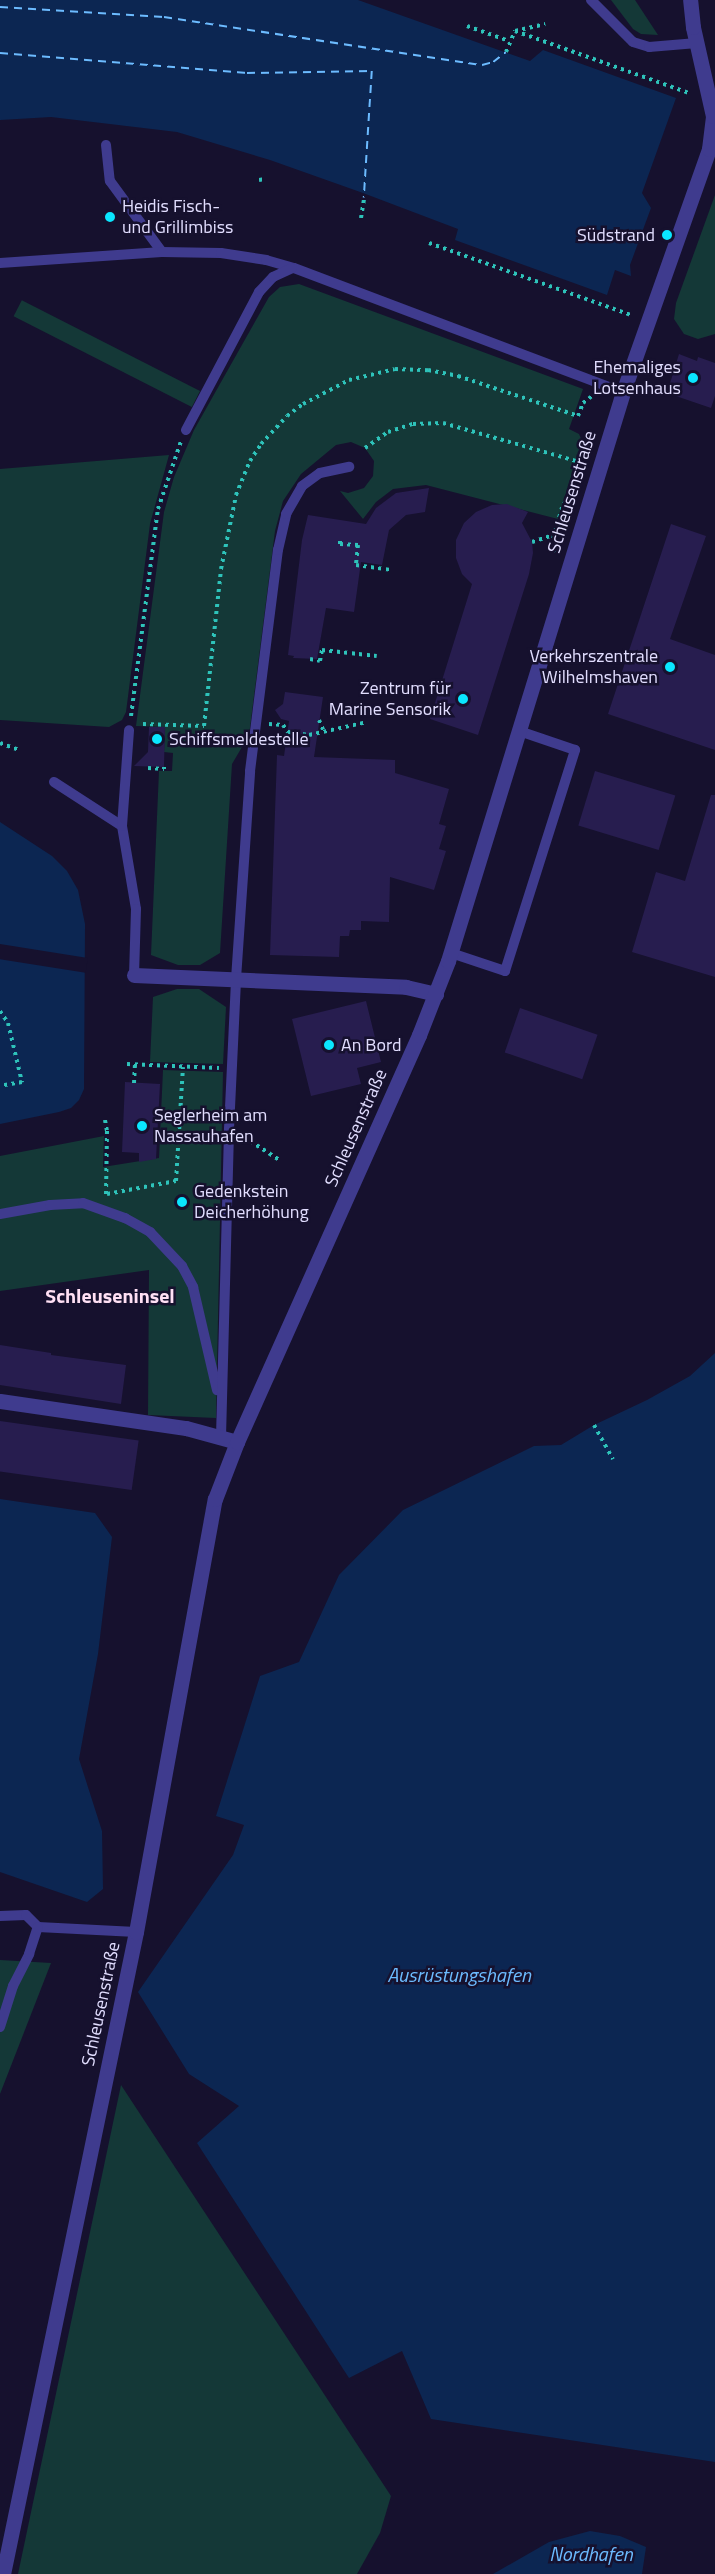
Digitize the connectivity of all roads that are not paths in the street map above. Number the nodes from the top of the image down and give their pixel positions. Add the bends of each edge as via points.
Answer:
1 (591, 0) edge
2 (690, 0) edge
3 (697, 43) junction
4 (106, 145) dead end
5 (162, 252) junction
6 (0, 263) edge
7 (294, 268) junction
8 (623, 392) junction
9 (186, 430) road end
10 (349, 467) dead end
11 (130, 727) road end
12 (519, 730) junction
13 (54, 782) dead end
14 (122, 826) junction
15 (451, 953) junction
16 (134, 975) joint
17 (236, 979) junction
18 (436, 994) junction
19 (0, 1214) edge
20 (0, 1401) edge
21 (221, 1407) junction
22 (229, 1439) junction
23 (0, 1916) edge
24 (38, 1927) junction
25 (136, 1932) junction
26 (0, 2027) edge
27 (3, 2574) edge

1 - 3 lane via 633,42 649,46
2 - 3 street, Schleusenstraße
3 - 8 street, Schleusenstraße via 711,101 711,139
4 - 5 lane via 110,181
5 - 6 lane
5 - 7 lane via 221,253
7 - 8 lane
7 - 9 lane via 273,277 259,292
8 - 12 street, Schleusenstraße
10 - 17 lane via 320,473 307,481 292,501 282,528 250,771
11 - 14 lane
12 - 15 street, Schleusenstraße
12 - 15 lane via 574,750 505,971
13 - 14 lane
14 - 16 lane via 136,909
15 - 18 street, Schleusenstraße
16 - 17 street
17 - 18 street via 406,987
17 - 21 lane
18 - 22 street, Schleusenstraße
19 - 21 lane via 83,1203 150,1232 183,1266 193,1287
20 - 22 street via 186,1428
21 - 22 lane
22 - 25 street, Schleusenstraße via 210,1521
23 - 24 lane via 26,1915
24 - 25 lane
24 - 26 lane
25 - 27 street, Schleusenstraße

